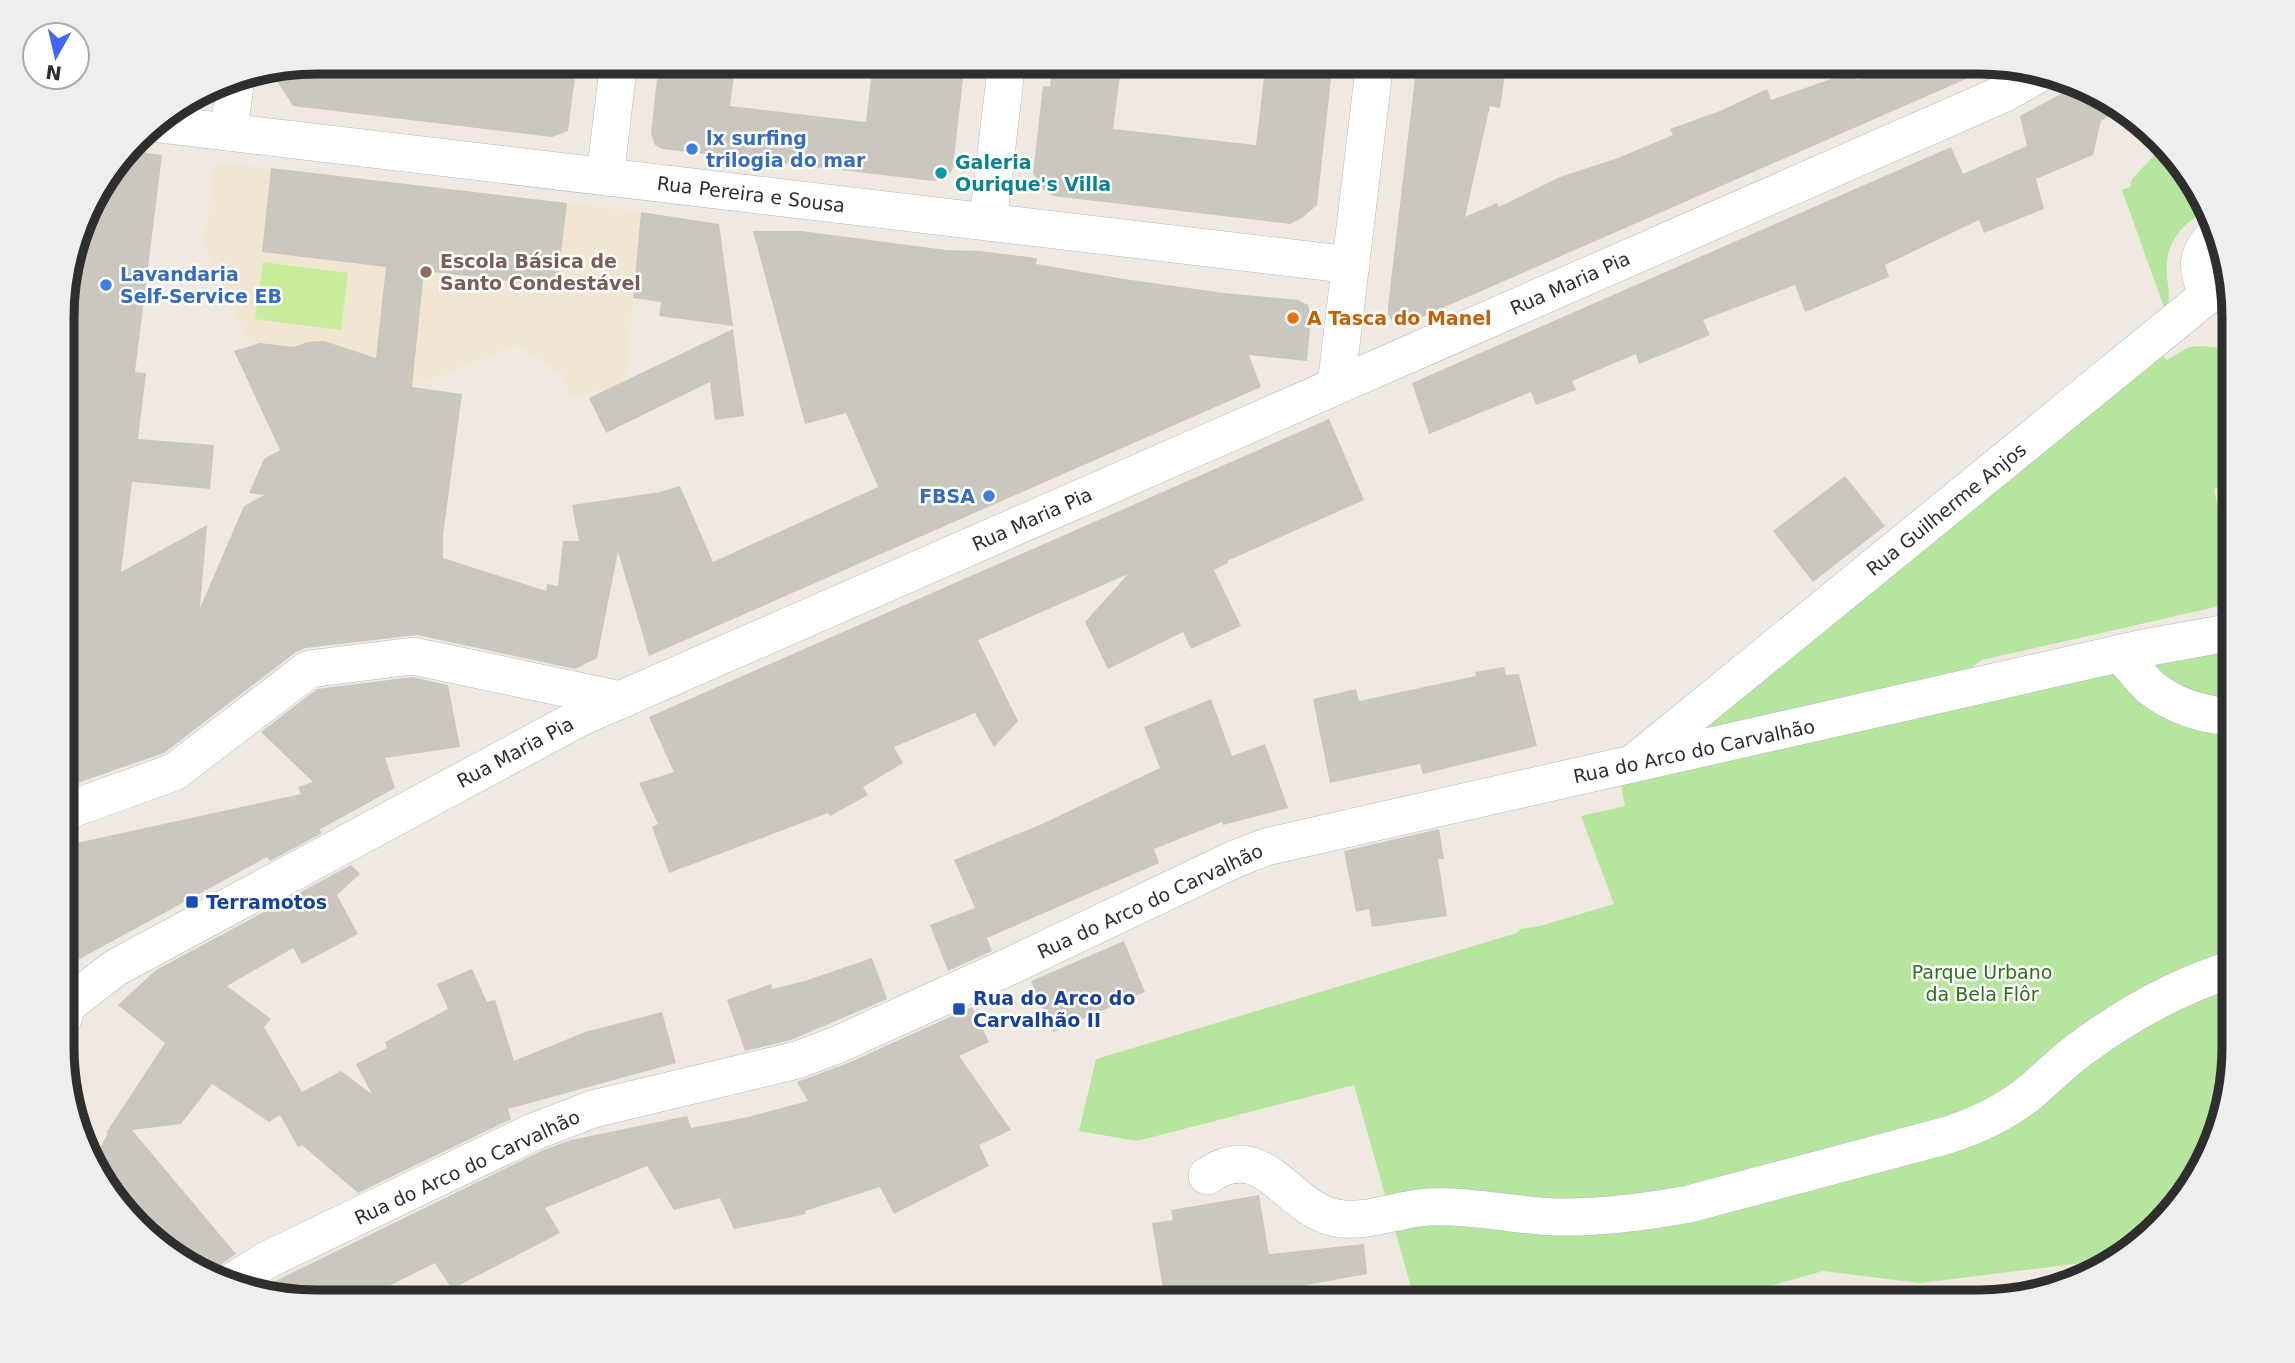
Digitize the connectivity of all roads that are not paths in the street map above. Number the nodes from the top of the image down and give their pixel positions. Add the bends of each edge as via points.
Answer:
1 (617, 74) edge
2 (1005, 74) edge
3 (1373, 74) edge
4 (2028, 80) edge
5 (235, 88) edge
6 (168, 125) edge
7 (229, 132) junction
8 (605, 177) junction
9 (988, 222) junction
10 (2209, 241) edge
11 (1351, 265) junction
12 (2220, 302) edge
13 (1336, 386) junction
14 (2221, 634) edge
15 (2120, 653) junction
16 (621, 700) junction
17 (2221, 715) edge
18 (1632, 764) junction
19 (74, 808) edge
20 (2221, 974) edge
21 (74, 1001) edge
22 (1207, 1176) dead end
23 (241, 1277) edge

1 - 8 street
2 - 9 street
3 - 11 street
4 - 13 street, Rua Maria Pia
5 - 7 street
6 - 7 street, Rua Pereira e Sousa
7 - 8 street, Rua Pereira e Sousa
8 - 9 street, Rua Pereira e Sousa
9 - 11 street, Rua Pereira e Sousa
10 - 12 street, Rua Guilherme Anjos via 2197,271
11 - 13 street
12 - 18 street, Rua Guilherme Anjos
13 - 16 street, Rua Maria Pia
14 - 15 street, Rua do Arco do Carvalhão
15 - 17 street via 2150,687 2168,698
15 - 18 street, Rua do Arco do Carvalhão
16 - 19 street via 413,656 309,669 174,772
16 - 21 street, Rua Maria Pia via 542,737 202,919 115,968
18 - 23 street, Rua do Arco do Carvalhão via 1266,847 797,1060 593,1109 533,1132
20 - 22 street via 2118,1023 2015,1103 1973,1127 1689,1204 1602,1217 1428,1207 1352,1220 1317,1211 1252,1166 1228,1165

